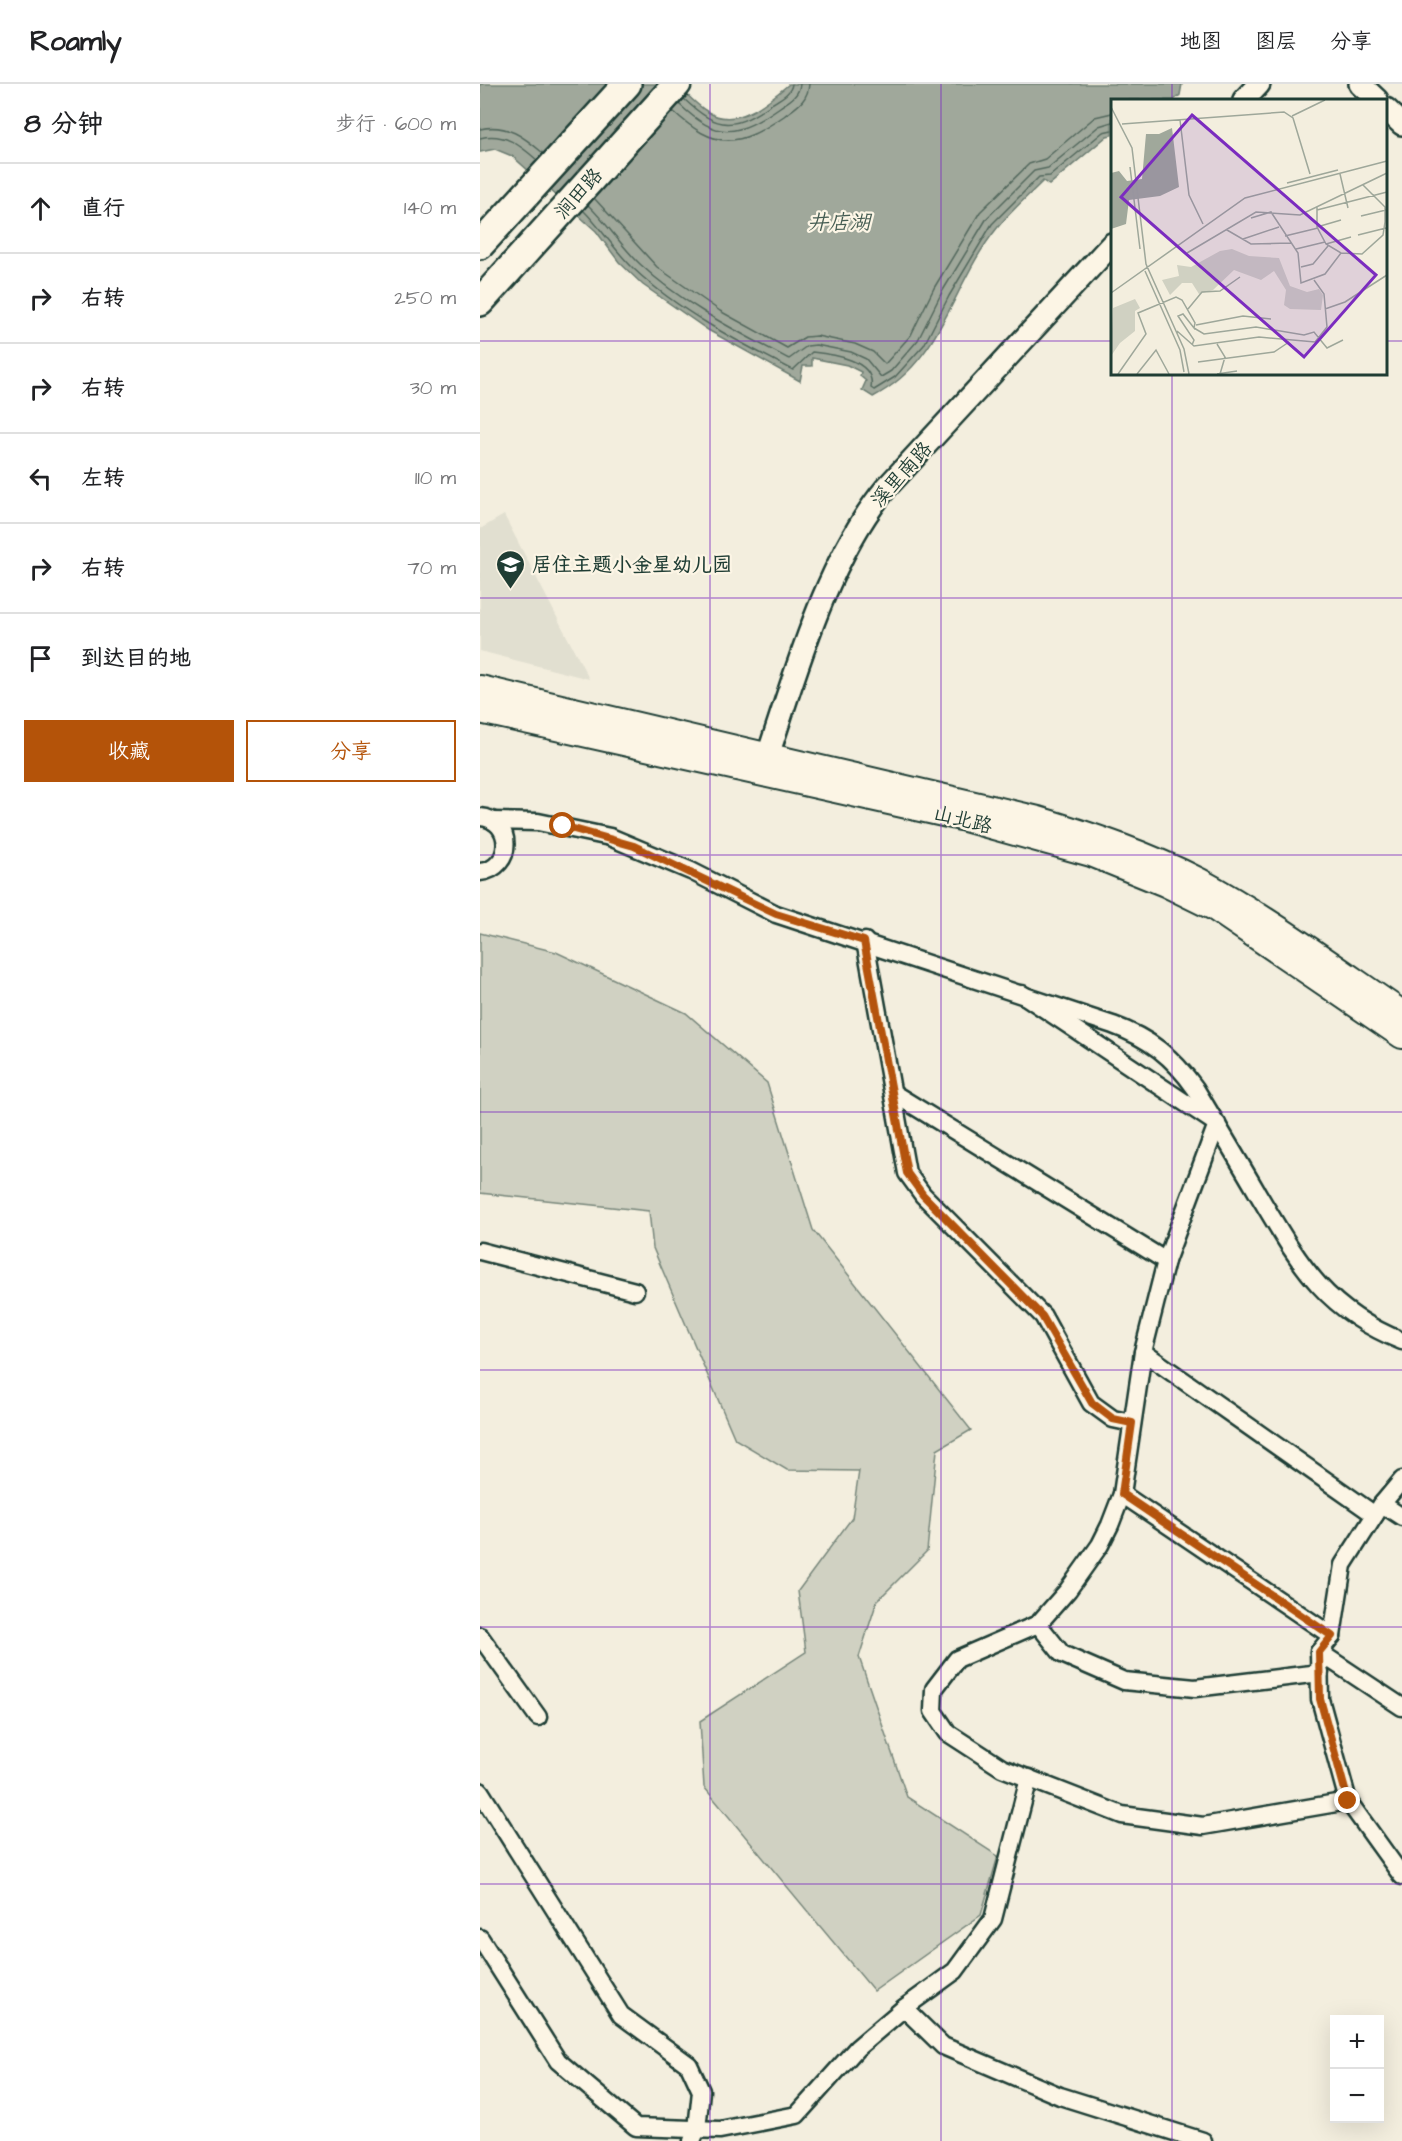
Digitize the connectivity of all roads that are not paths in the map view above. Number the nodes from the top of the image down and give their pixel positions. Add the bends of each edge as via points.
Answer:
1 (627, 84) edge
2 (677, 84) edge
3 (1259, 84) edge
4 (1360, 84) edge
5 (1245, 99) edge
6 (1376, 99) edge
7 (1387, 110) edge
8 (1402, 124) edge
9 (480, 245) edge
10 (1111, 246) edge
11 (480, 302) edge
12 (480, 688) edge
13 (480, 711) edge
14 (768, 755) junction
15 (487, 819) edge
16 (480, 872) edge
17 (864, 941) junction
18 (1022, 994) junction
19 (1402, 1013) edge
20 (1402, 1036) edge
21 (893, 1093) junction
22 (1217, 1124) junction
23 (480, 1251) edge
24 (1166, 1261) junction
25 (635, 1291) dead end
26 (1402, 1341) edge
27 (1143, 1352) junction
28 (1132, 1423) junction
29 (1402, 1480) edge
30 (1122, 1494) junction
31 (1378, 1509) junction
32 (1402, 1517) edge
33 (1038, 1624) junction
34 (480, 1636) edge
35 (1332, 1636) junction
36 (1319, 1652) junction
37 (1320, 1673) junction
38 (1402, 1707) edge
39 (538, 1717) dead end
40 (1029, 1778) junction
41 (480, 1791) edge
42 (1348, 1801) junction
43 (1402, 1876) edge
44 (480, 1938) edge
45 (486, 1958) edge
46 (904, 2008) junction
47 (694, 2135) edge
48 (1203, 2141) edge

1 - 9 main road, 涧田路
2 - 11 main road, 涧田路
3 - 5 street
4 - 6 street
7 - 8 street
10 - 14 street, 溪里南路 via 867,513 814,620
12 - 14 main road, 山北路
13 - 20 main road, 山北路 via 961,818 1091,854 1214,908
14 - 19 main road, 山北路 via 1038,819 1147,856 1224,895
15 - 16 street via 505,835 505,854 494,868
15 - 17 street via 538,822 610,837 691,871 776,914
17 - 18 street
17 - 21 street
18 - 22 street
18 - 22 street via 1149,1041 1174,1060
21 - 24 street
21 - 28 street via 903,1163 913,1183 1042,1316 1092,1403 1113,1419
22 - 24 street
22 - 26 street via 1303,1269 1346,1311
23 - 25 street
24 - 27 street
27 - 28 street
27 - 31 street
28 - 30 street
29 - 31 street
30 - 33 street via 1100,1545
30 - 35 street
31 - 32 street
31 - 35 street via 1343,1565
33 - 37 street via 1062,1654 1124,1681 1195,1688
33 - 40 street via 957,1659 934,1689 933,1711 948,1733 1002,1768
34 - 39 street
35 - 36 street
36 - 37 street
36 - 38 street
37 - 42 street via 1320,1699
40 - 42 street via 1122,1815 1203,1826
40 - 46 street via 993,1919 955,1971
41 - 47 street via 621,2015 689,2065 701,2091
42 - 43 street
44 - 45 street
45 - 47 street via 558,2061 636,2127
46 - 47 street via 857,2048 797,2115
46 - 48 street via 943,2046 1060,2096

